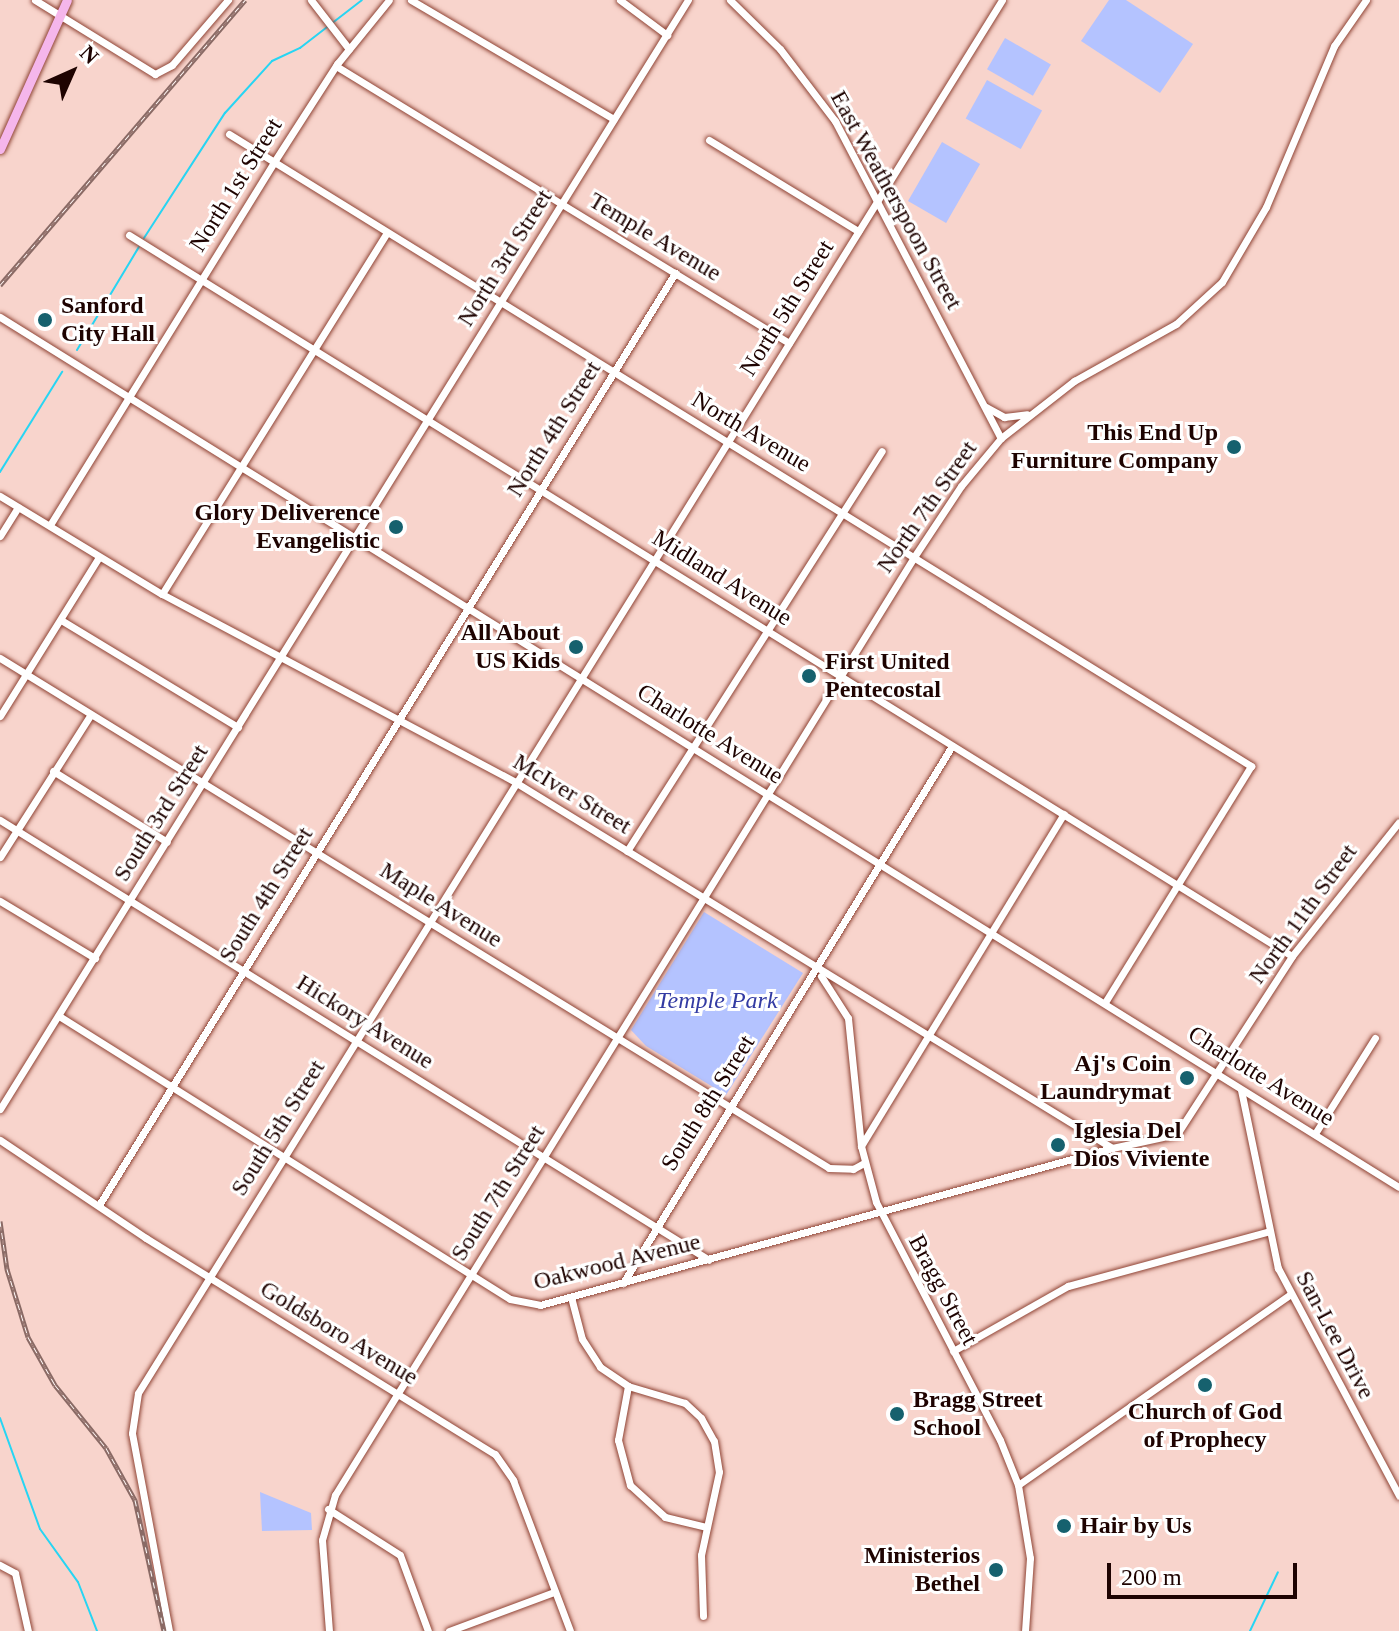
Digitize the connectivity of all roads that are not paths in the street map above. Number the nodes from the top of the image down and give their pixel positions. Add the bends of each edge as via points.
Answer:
1 (35, 0) edge
2 (67, 0) edge
3 (228, 0) edge
4 (311, 0) edge
5 (389, 0) edge
6 (411, 0) edge
7 (620, 0) edge
8 (688, 0) edge
9 (730, 0) edge
10 (1002, 0) edge
11 (1366, 0) edge
12 (61, 13) junction
13 (667, 35) junction
14 (349, 49) junction
15 (336, 66) junction
16 (614, 119) junction
17 (229, 134) dead end
18 (709, 140) dead end
19 (0, 149) edge
20 (274, 162) junction
21 (876, 201) junction
22 (562, 204) junction
23 (858, 231) junction
24 (387, 233) junction
25 (129, 235) dead end
26 (675, 273) junction
27 (199, 281) junction
28 (501, 303) junction
29 (0, 317) edge
30 (789, 343) junction
31 (314, 349) junction
32 (612, 372) junction
33 (128, 398) junction
34 (984, 406) junction
35 (1029, 414) junction
36 (428, 419) junction
37 (1001, 438) junction
38 (727, 442) junction
39 (882, 451) dead end
40 (240, 467) junction
41 (540, 489) junction
42 (0, 496) edge
43 (18, 507) junction
44 (841, 510) junction
45 (50, 525) junction
46 (0, 536) edge
47 (355, 537) junction
48 (99, 557) junction
49 (914, 557) junction
50 (653, 558) junction
51 (162, 594) junction
52 (467, 607) junction
53 (61, 620) junction
54 (766, 629) junction
55 (282, 655) junction
56 (0, 658) edge
57 (26, 674) junction
58 (840, 675) junction
59 (581, 678) junction
60 (91, 714) junction
61 (0, 716) edge
62 (400, 717) junction
63 (238, 727) junction
64 (692, 746) junction
65 (952, 746) junction
66 (53, 771) junction
67 (203, 782) junction
68 (515, 782) junction
69 (768, 793) junction
70 (1064, 814) junction
71 (0, 820) edge
72 (1399, 822) edge
73 (17, 830) junction
74 (167, 842) junction
75 (316, 851) junction
76 (627, 851) junction
77 (0, 857) edge
78 (879, 864) junction
79 (1179, 885) junction
80 (703, 898) junction
81 (131, 900) junction
82 (0, 901) edge
83 (429, 922) junction
84 (995, 932) junction
85 (1292, 956) junction
86 (95, 958) junction
87 (816, 969) junction
88 (243, 970) junction
89 (1105, 1002) junction
90 (59, 1016) junction
91 (929, 1036) junction
92 (617, 1038) junction
93 (1375, 1038) dead end
94 (356, 1040) junction
95 (1219, 1074) junction
96 (171, 1087) junction
97 (1241, 1090) junction
98 (728, 1108) junction
99 (0, 1109) edge
100 (1316, 1132) junction
101 (0, 1140) edge
102 (861, 1146) junction
103 (1112, 1148) junction
104 (284, 1156) junction
105 (544, 1157) junction
106 (864, 1163) junction
107 (1399, 1187) edge
108 (99, 1205) junction
109 (881, 1215) junction
110 (657, 1226) junction
111 (1270, 1231) junction
112 (709, 1260) junction
113 (471, 1274) junction
114 (209, 1277) junction
115 (623, 1283) junction
116 (1289, 1295) junction
117 (571, 1297) junction
118 (953, 1351) junction
119 (628, 1386) junction
120 (398, 1392) junction
121 (1018, 1485) junction
122 (1399, 1496) edge
123 (328, 1509) junction
124 (706, 1527) junction
125 (0, 1565) edge
126 (554, 1592) junction
127 (703, 1616) dead end
128 (28, 1631) edge
129 (169, 1631) edge
130 (329, 1631) edge
131 (428, 1631) edge
132 (449, 1631) edge
133 (570, 1631) edge
134 (1025, 1631) edge

1 - 12 street
2 - 12 main road
3 - 12 street via 172,65 155,74
4 - 14 street
5 - 14 street, North 1st Street
6 - 16 street
7 - 13 street
8 - 13 street, North 3rd Street
9 - 21 street, East Weatherspoon Street via 809,84 835,121
10 - 21 street, North 5th Street
11 - 35 street, North 7th Street via 1334,46 1247,244 1208,298 1176,324 1074,381
12 - 19 main road
13 - 16 street, North 3rd Street
14 - 15 street, North 1st Street
15 - 20 street, North 1st Street
15 - 22 street, Temple Avenue
16 - 22 street, North 3rd Street
17 - 20 street, North Avenue
18 - 23 street
20 - 24 street, North Avenue
20 - 27 street, North 1st Street
21 - 23 street, North 5th Street
21 - 34 street, East Weatherspoon Street
22 - 26 street, Temple Avenue
22 - 28 street, North 3rd Street
23 - 30 street, North 5th Street
24 - 28 street, North Avenue
24 - 31 street
25 - 27 street, Midland Avenue
26 - 30 street, Temple Avenue
26 - 32 street, North 4th Street
27 - 31 street, Midland Avenue
27 - 33 street, North 1st Street
28 - 32 street, North Avenue
28 - 36 street, North 3rd Street
29 - 33 street, Charlotte Avenue
30 - 38 street, North 5th Street
31 - 36 street, Midland Avenue
31 - 40 street
32 - 38 street, North Avenue
32 - 41 street, North 4th Street
33 - 40 street, Charlotte Avenue
33 - 45 street, North 1st Street
34 - 35 street via 1004,417
34 - 37 street, East Weatherspoon Street
35 - 37 street, North 7th Street
36 - 41 street, Midland Avenue
36 - 47 street, North 3rd Street
37 - 49 street, North 7th Street
38 - 44 street, North Avenue
38 - 50 street, North 5th Street
39 - 44 street
40 - 47 street, Charlotte Avenue
40 - 51 street
41 - 50 street, Midland Avenue
41 - 52 street, North 4th Street
42 - 43 street, McIver Street
43 - 45 street, McIver Street
43 - 46 street
44 - 49 street, North Avenue
44 - 54 street
45 - 48 street, McIver Street
47 - 52 street, Charlotte Avenue
47 - 55 street, South 3rd Street
48 - 51 street, McIver Street
48 - 53 street
49 - 58 street, North 7th Street
49 - 79 street, North Avenue via 1251,766
50 - 54 street, Midland Avenue
50 - 59 street, North 5th Street
51 - 55 street, McIver Street
52 - 59 street, Charlotte Avenue
52 - 62 street, South 4th Street
53 - 57 street
53 - 63 street
54 - 58 street, Midland Avenue
54 - 64 street
55 - 62 street, McIver Street
55 - 63 street, South 3rd Street
56 - 57 street, Maple Avenue
57 - 60 street, Maple Avenue
57 - 61 street
58 - 65 street, Midland Avenue
58 - 69 street, North 7th Street
59 - 64 street, Charlotte Avenue
59 - 68 street, South 5th Street
60 - 66 street
60 - 67 street, Maple Avenue
62 - 68 street, McIver Street
62 - 75 street, South 4th Street
63 - 67 street, South 3rd Street
64 - 69 street, Charlotte Avenue
64 - 76 street
65 - 70 street, Midland Avenue
65 - 78 street, South 8th Street
66 - 73 street
66 - 74 street
67 - 74 street, South 3rd Street
67 - 75 street, Maple Avenue
68 - 76 street, McIver Street
68 - 83 street, South 5th Street
69 - 78 street, Charlotte Avenue
69 - 80 street, South 7th Street
70 - 79 street, Midland Avenue
70 - 84 street
71 - 73 street, Hickory Avenue
72 - 85 street, North 11th Street
73 - 77 street
73 - 81 street, Hickory Avenue
74 - 81 street, South 3rd Street
75 - 83 street, Maple Avenue
75 - 88 street, South 4th Street
76 - 80 street, McIver Street
78 - 84 street, Charlotte Avenue
78 - 87 street, South 8th Street
79 - 85 street, Midland Avenue
79 - 89 street
80 - 87 street, McIver Street
80 - 92 street, South 7th Street
81 - 86 street, South 3rd Street
81 - 88 street, Hickory Avenue
82 - 86 street
83 - 92 street, Maple Avenue
83 - 94 street, South 5th Street
84 - 89 street, Charlotte Avenue
84 - 91 street
85 - 95 street, North 11th Street
86 - 90 street, South 3rd Street
87 - 91 street, McIver Street
87 - 98 street, South 8th Street
87 - 102 street, Bragg Street via 848,1018
88 - 94 street, Hickory Avenue
88 - 96 street, South 4th Street
89 - 95 street, Charlotte Avenue
90 - 96 street, Oakwood Avenue
90 - 99 street, South 3rd Street
91 - 102 street
91 - 103 street, McIver Street
92 - 98 street, Maple Avenue
92 - 105 street, South 7th Street
93 - 100 street
94 - 104 street, South 5th Street
94 - 105 street, Hickory Avenue
95 - 97 street, Charlotte Avenue
95 - 103 street, Oakwood Avenue via 1177,1134
96 - 104 street, Oakwood Avenue
96 - 108 street, South 4th Street
97 - 100 street, Charlotte Avenue
97 - 111 street, San-Lee Drive
98 - 106 street, Maple Avenue via 829,1168 853,1169
98 - 110 street, South 8th Street
100 - 107 street, Charlotte Avenue
101 - 108 street, Goldsboro Avenue
102 - 106 street, Bragg Street
103 - 109 street, Oakwood Avenue
104 - 113 street, Oakwood Avenue
104 - 114 street, South 5th Street
105 - 110 street, Hickory Avenue
105 - 113 street, South 7th Street
106 - 109 street, Bragg Street
108 - 114 street, Goldsboro Avenue
109 - 112 street, Oakwood Avenue
109 - 118 street, Bragg Street
110 - 112 street, Hickory Avenue
110 - 115 street, South 8th Street
111 - 116 street, San-Lee Drive
111 - 118 street via 1068,1286
112 - 115 street, Oakwood Avenue
113 - 117 street, Oakwood Avenue via 521,1304
113 - 120 street, South 7th Street
114 - 120 street, Goldsboro Avenue
114 - 129 street, South 5th Street via 133,1403 132,1433
115 - 117 street, Oakwood Avenue
116 - 121 street
116 - 122 street, San-Lee Drive
117 - 119 street via 590,1355
118 - 121 street, Bragg Street
119 - 124 street via 618,1440 630,1485 665,1517
119 - 124 street via 670,1395 693,1409 709,1429 719,1472
120 - 123 street, South 7th Street
120 - 126 street, Goldsboro Avenue via 503,1462
121 - 134 street, Bragg Street via 1030,1558
123 - 130 street, South 7th Street via 322,1540
123 - 131 street via 400,1555
124 - 127 street via 700,1575
125 - 128 street via 11,1567
126 - 132 street
126 - 133 street, Goldsboro Avenue

